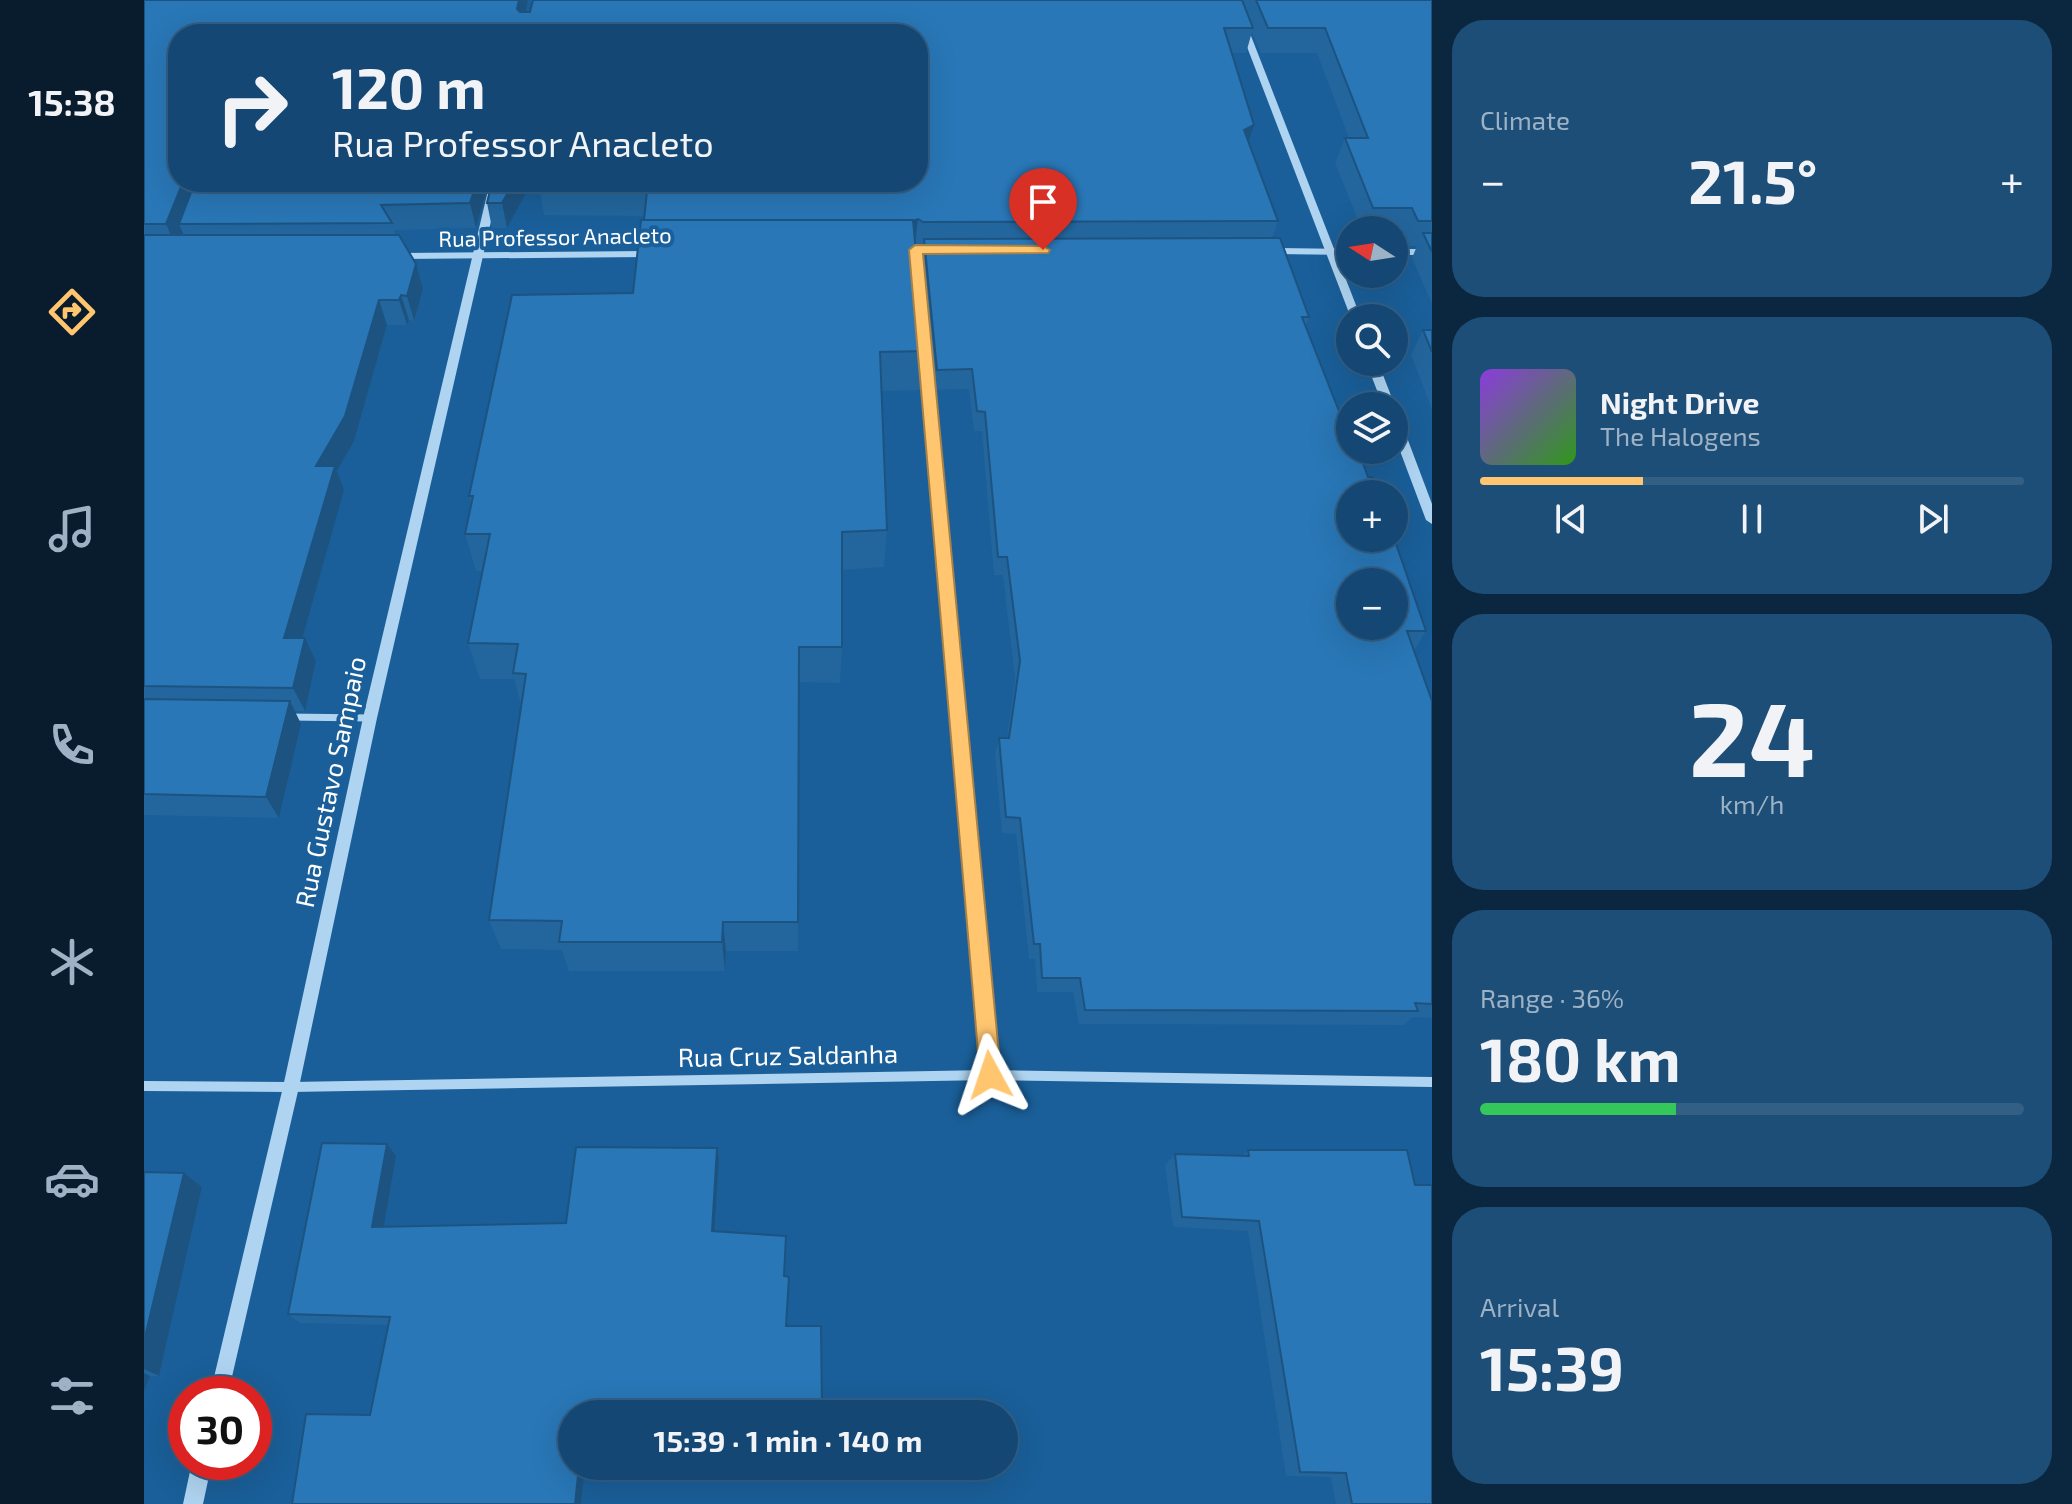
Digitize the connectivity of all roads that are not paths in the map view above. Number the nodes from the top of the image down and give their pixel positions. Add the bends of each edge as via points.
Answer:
1 (1233, 0) edge
2 (493, 192) edge
3 (1267, 251) edge
4 (1330, 251) junction
5 (1336, 251) edge
6 (1408, 252) edge
7 (1432, 252) edge
8 (650, 254) edge
9 (385, 256) edge
10 (479, 257) junction
11 (1351, 304) edge
12 (923, 329) edge
13 (1408, 456) edge
14 (1432, 520) edge
15 (280, 717) edge
16 (370, 718) junction
17 (990, 1075) junction
18 (1432, 1082) edge
19 (144, 1086) edge
20 (291, 1087) junction
21 (223, 1376) edge
22 (198, 1480) edge
23 (193, 1504) edge

1 - 4 street
2 - 10 street, Rua Gustavo Sampaio
3 - 4 street
4 - 5 street
4 - 11 street
6 - 7 street
8 - 10 street, Rua Professor Anacleto
9 - 10 street, Rua Professor Anacleto
10 - 16 street, Rua Gustavo Sampaio
12 - 17 street
13 - 14 street
15 - 16 street
16 - 20 street, Rua Gustavo Sampaio
17 - 18 street, Rua Cruz Saldanha
17 - 20 street, Rua Cruz Saldanha
19 - 20 street, Rua Cruz Saldanha
20 - 21 street, Rua Gustavo Sampaio
22 - 23 street

